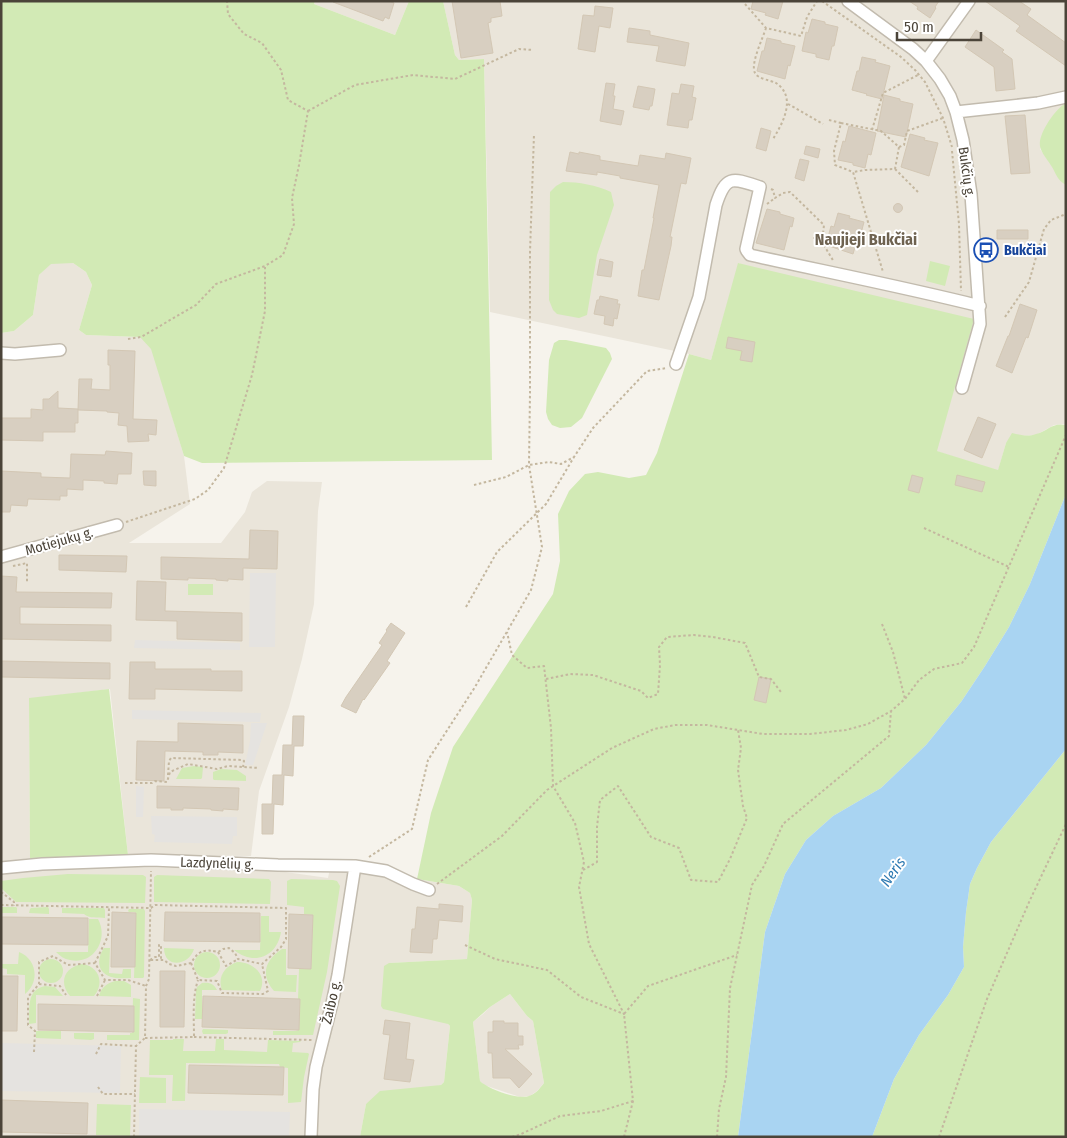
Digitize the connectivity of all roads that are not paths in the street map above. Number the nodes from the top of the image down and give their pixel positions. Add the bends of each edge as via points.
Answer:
1 (848, 1) edge
2 (969, 1) edge
3 (926, 62) junction
4 (1066, 97) edge
5 (956, 112) junction
6 (980, 306) junction
7 (60, 350) dead end
8 (1, 353) edge
9 (676, 364) road end
10 (962, 388) dead end
11 (116, 525) road end
12 (1, 557) edge
13 (355, 866) junction
14 (1, 868) edge
15 (429, 890) road end
16 (311, 1137) edge

1 - 3 street, Bukčių g.
2 - 3 street
3 - 5 street, Bukčių g. via 940,79
4 - 5 street
5 - 6 street, Bukčių g. via 971,194
6 - 9 street via 750,255 746,249 760,187 732,180 721,190 716,205 699,297
6 - 10 street, Bukčių g. via 980,324
7 - 8 street
11 - 12 street, Motiejukų g.
13 - 14 street, Lazdynėlių g. via 151,860
13 - 15 street, Lazdynėlių g. via 386,871
13 - 16 street, Žaibo g. via 336,983 316,1067

